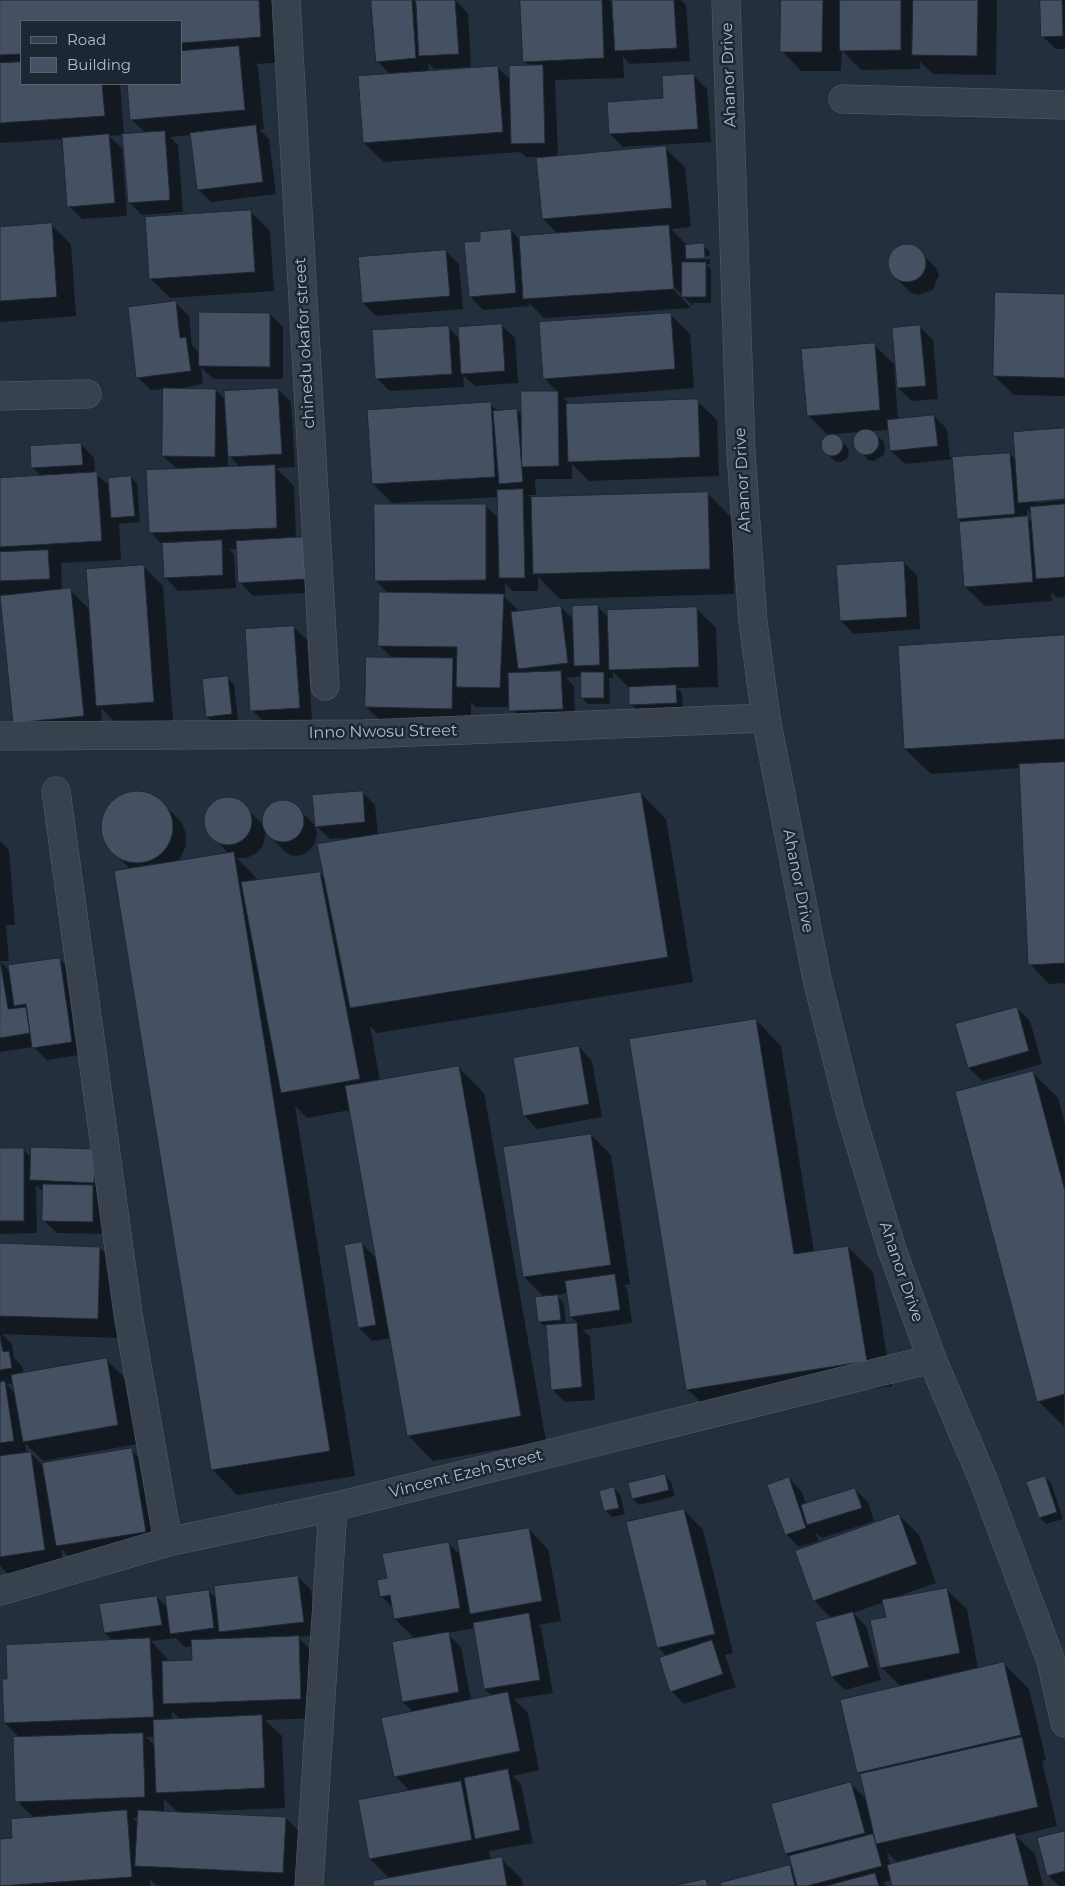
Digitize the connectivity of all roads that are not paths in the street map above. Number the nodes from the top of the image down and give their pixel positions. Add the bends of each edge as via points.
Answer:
1 (286, 0) edge
2 (726, 0) edge
3 (843, 99) dead end
4 (1065, 105) edge
5 (87, 394) dead end
6 (0, 396) edge
7 (325, 686) dead end
8 (766, 718) junction
9 (0, 736) edge
10 (56, 791) dead end
11 (932, 1359) junction
12 (333, 1507) junction
13 (168, 1542) junction
14 (0, 1591) edge
15 (1058, 1660) edge
16 (1065, 1723) edge
17 (309, 1886) edge

1 - 7 street, chinedu okafor street
2 - 8 street, Ahanor Drive via 741,453 753,622
3 - 4 street
5 - 6 street
8 - 9 street, Inno Nwosu Street via 364,734
8 - 11 street, Ahanor Drive via 817,979 850,1111 892,1250
10 - 13 street via 128,1314
11 - 12 street, Vincent Ezeh Street
11 - 15 street, Ahanor Drive
12 - 13 street, Vincent Ezeh Street
12 - 17 street
13 - 14 street, Vincent Ezeh Street
15 - 16 street, Ahanor Drive

